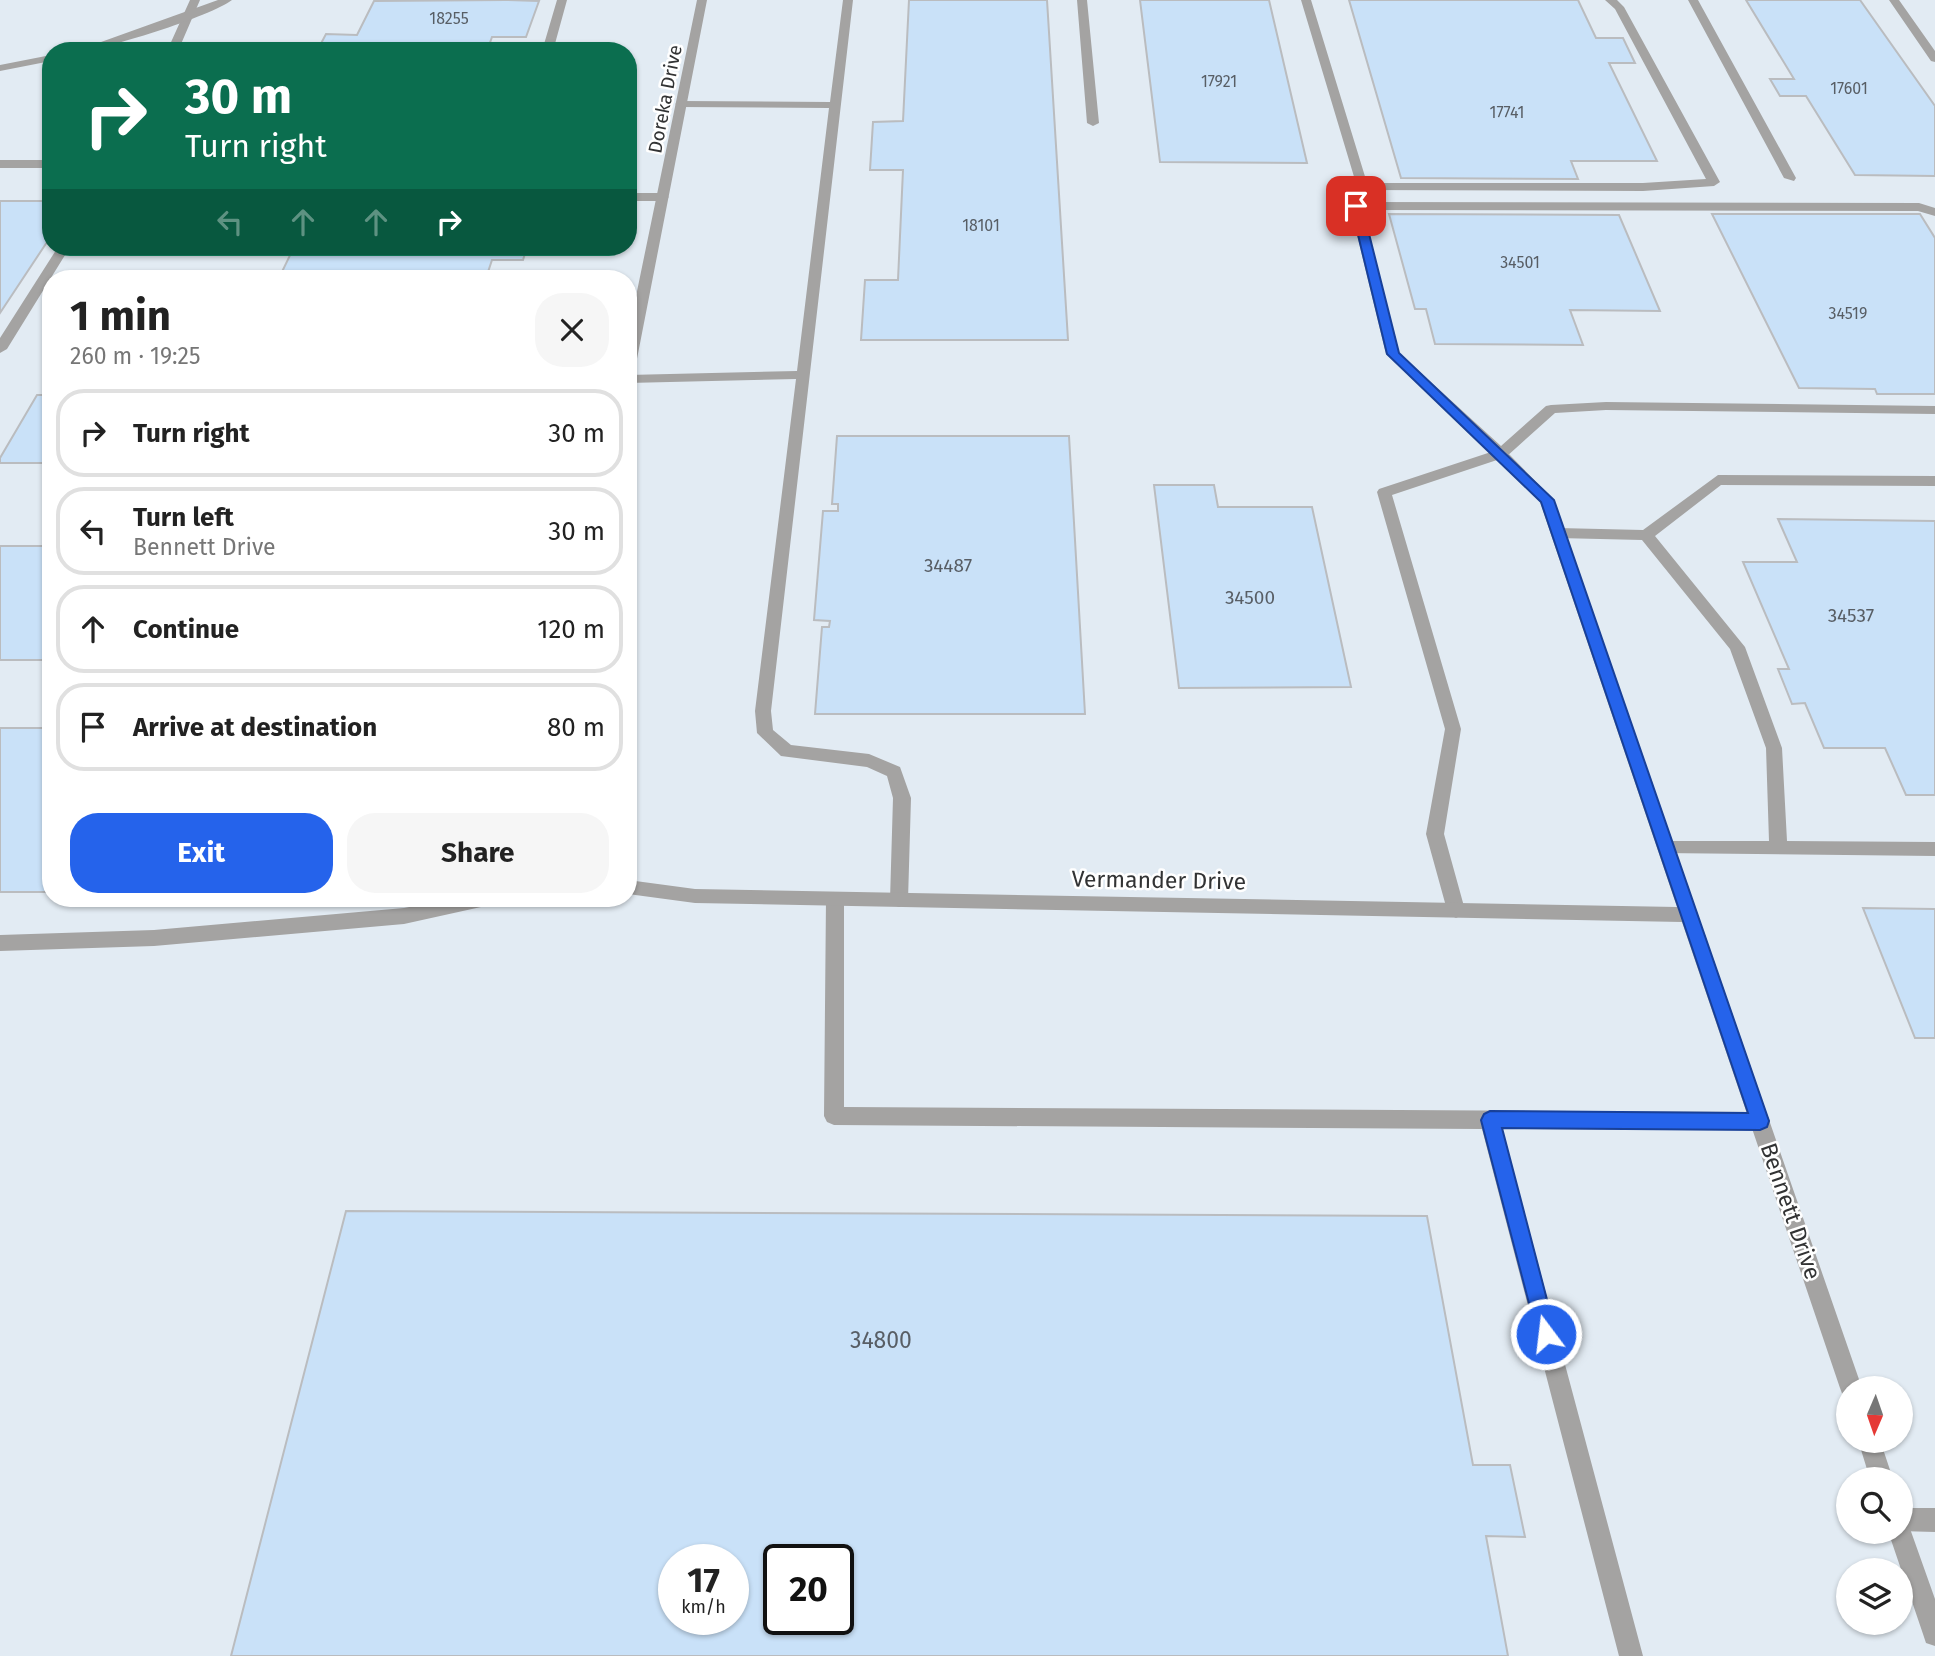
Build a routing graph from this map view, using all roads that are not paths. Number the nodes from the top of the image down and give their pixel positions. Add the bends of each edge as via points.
1 (195, 0) edge
2 (227, 0) edge
3 (562, 0) edge
4 (702, 0) edge
5 (848, 0) edge
6 (1082, 0) edge
7 (1306, 0) edge
8 (1610, 0) edge
9 (1693, 0) edge
10 (1894, 0) edge
11 (187, 15) junction
12 (108, 42) edge
13 (176, 42) edge
14 (550, 42) edge
15 (1935, 59) edge
16 (42, 60) edge
17 (0, 68) edge
18 (681, 104) junction
19 (836, 105) junction
20 (1093, 123) dead end
21 (0, 164) edge
22 (42, 164) edge
23 (1790, 178) dead end
24 (637, 197) edge
25 (663, 197) junction
26 (1935, 212) edge
27 (42, 282) edge
28 (637, 325) edge
29 (0, 349) edge
30 (803, 375) junction
31 (637, 379) edge
32 (1935, 410) edge
33 (1501, 454) junction
34 (1935, 481) edge
35 (1558, 533) junction
36 (1646, 534) junction
37 (1667, 848) junction
38 (1778, 848) junction
39 (1935, 849) edge
40 (637, 888) edge
41 (835, 899) junction
42 (899, 900) junction
43 (447, 907) edge
44 (1456, 910) junction
45 (1690, 915) junction
46 (0, 943) edge
47 (1490, 1120) junction
48 (1760, 1121) junction
49 (1847, 1376) edge
50 (1913, 1520) edge
51 (1935, 1520) edge
52 (1904, 1544) edge
53 (1935, 1634) edge
54 (1630, 1656) edge

1 - 11 street
2 - 11 street
3 - 14 street
4 - 18 street, Doreka Drive
5 - 19 street
6 - 20 street
7 - 8 street via 1362,187 1643,187 1714,182 1619,7
9 - 23 street
10 - 15 street
11 - 12 street
11 - 13 street
16 - 17 street
18 - 19 street
18 - 25 street, Doreka Drive
19 - 30 street
21 - 22 street
24 - 25 street
25 - 28 street, Doreka Drive
26 - 33 street, Bennett Drive via 1919,207 1356,206 1393,354
27 - 29 street
30 - 31 street
30 - 42 street via 763,711 765,733 788,751 869,761 894,772 901,798
32 - 33 street via 1551,409
33 - 35 street, Bennett Drive via 1547,500
33 - 44 street via 1384,492 1453,729 1435,834
34 - 36 street via 1718,480
35 - 36 street
35 - 37 street, Bennett Drive
36 - 38 street via 1737,647 1774,748
37 - 38 street
37 - 45 street, Bennett Drive
38 - 39 street
40 - 41 street, Vermander Drive via 695,896
41 - 42 street, Vermander Drive
41 - 47 street via 834,1116
42 - 44 street, Vermander Drive
43 - 46 street via 404,916 154,938
44 - 45 street, Vermander Drive
45 - 48 street, Bennett Drive
47 - 48 street
47 - 54 street
48 - 49 street, Bennett Drive
50 - 51 street
52 - 53 street

